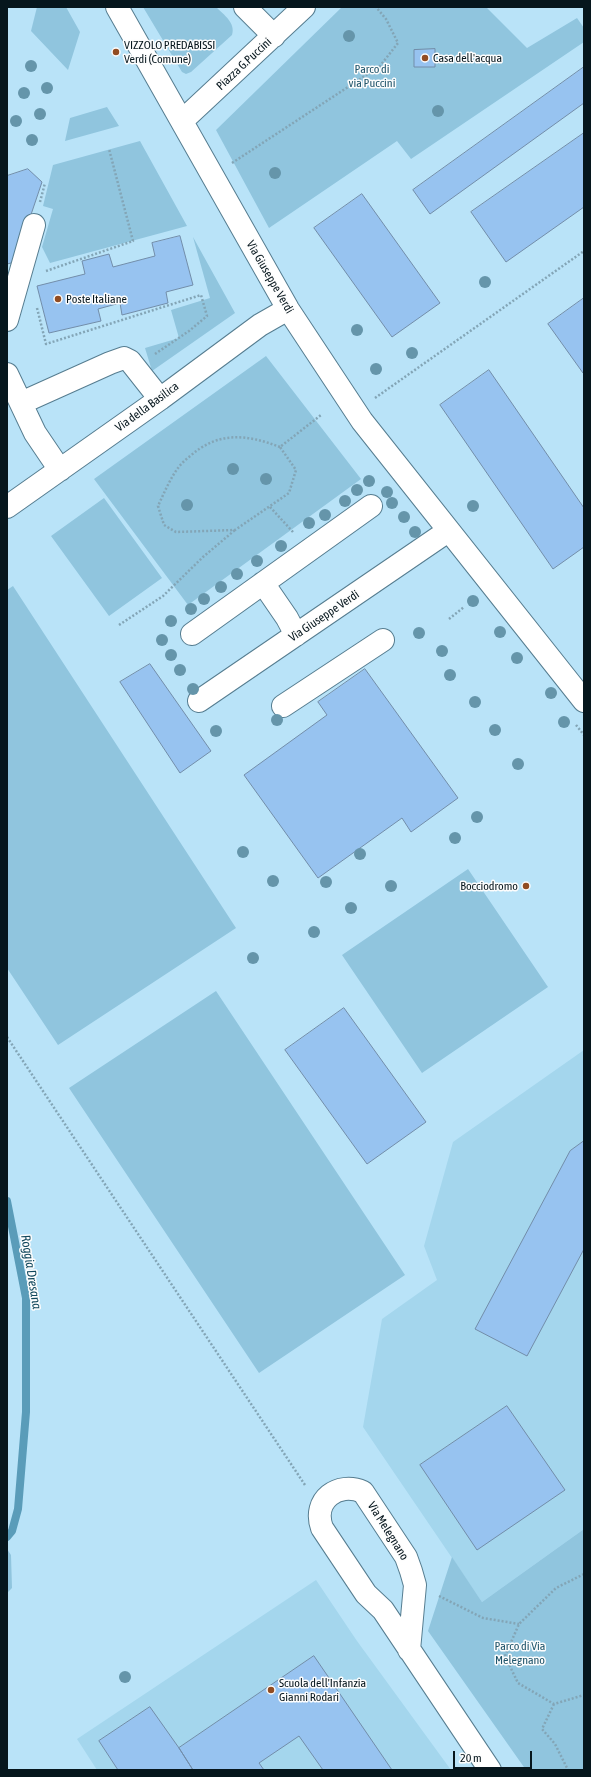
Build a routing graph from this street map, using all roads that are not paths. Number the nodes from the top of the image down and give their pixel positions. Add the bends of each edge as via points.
1 (117, 7) edge
2 (245, 7) edge
3 (304, 7) edge
4 (274, 36) junction
5 (182, 121) junction
6 (34, 225) dead end
7 (288, 309) junction
8 (7, 320) edge
9 (7, 374) edge
10 (160, 399) junction
11 (21, 403) junction
12 (60, 470) junction
13 (371, 506) dead end
14 (7, 507) edge
15 (448, 531) junction
16 (263, 583) junction
17 (192, 634) dead end
18 (296, 635) junction
19 (383, 640) dead end
20 (199, 701) dead end
21 (584, 701) edge
22 (283, 706) dead end
23 (409, 1650) junction
24 (490, 1770) edge

1 - 5 street, Via Giuseppe Verdi
2 - 4 street
3 - 4 street, Piazza G.Puccini
4 - 5 street, Piazza G.Puccini
5 - 7 street, Via Giuseppe Verdi
6 - 8 street
7 - 10 street, Via della Basilica via 260,325
7 - 15 street, Via Giuseppe Verdi via 356,412
9 - 11 street
10 - 11 street via 130,361 124,358
10 - 12 street, Via della Basilica
11 - 12 street via 35,433
12 - 14 street, Via della Basilica
13 - 16 street
15 - 18 street, Via Giuseppe Verdi
15 - 21 street, Via Giuseppe Verdi
16 - 17 street
16 - 18 street
18 - 20 street, Via Giuseppe Verdi
19 - 22 street
23 - 23 street, Via Melegnano via 415,1585 406,1557 363,1492 355,1488 340,1489 325,1499 320,1507 319,1520 322,1528 366,1594 383,1610
23 - 24 street

